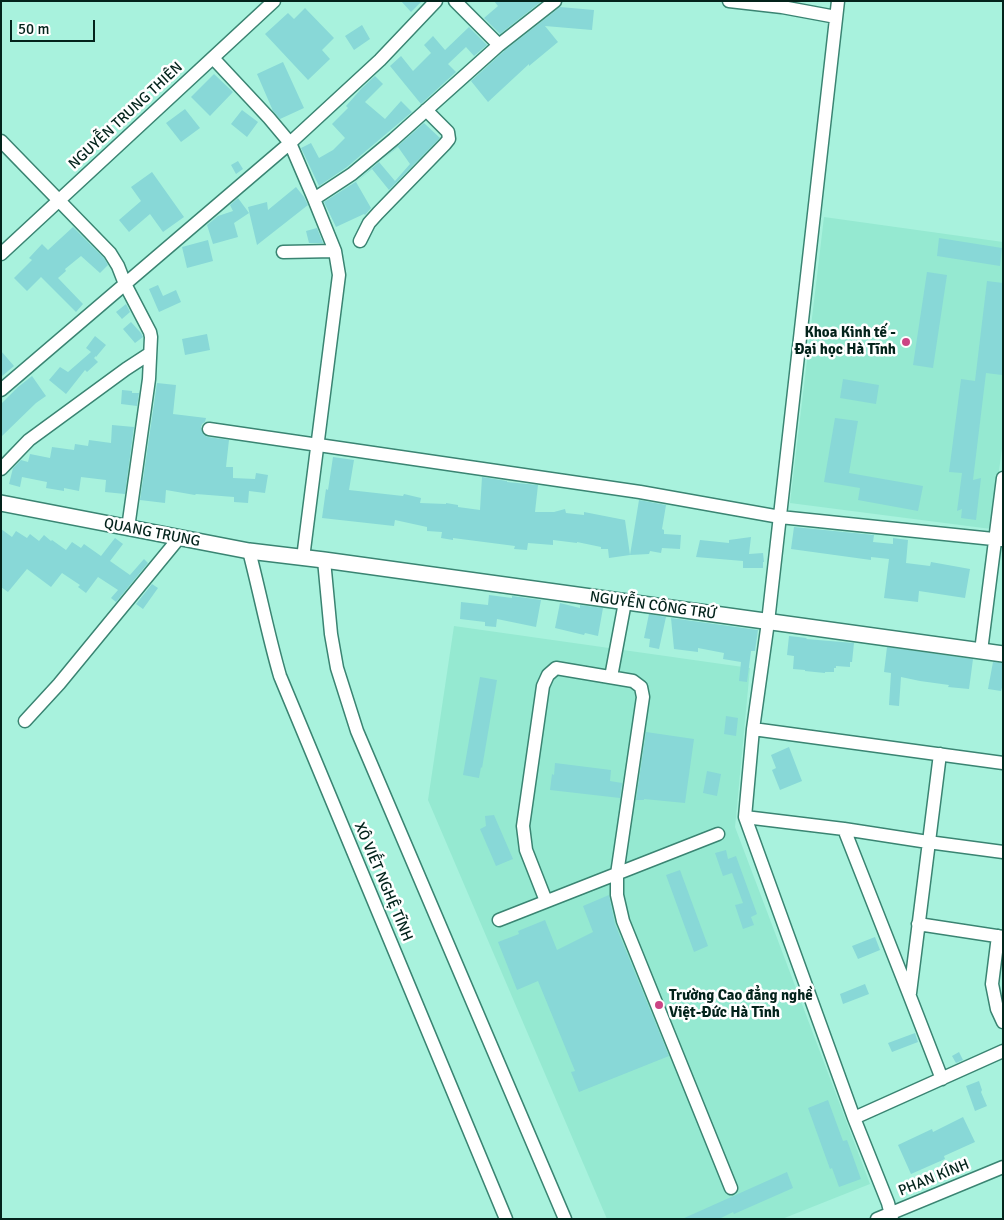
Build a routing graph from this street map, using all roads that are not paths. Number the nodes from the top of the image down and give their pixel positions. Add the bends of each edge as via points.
1 (274, 1) edge
2 (436, 1) edge
3 (455, 1) edge
4 (555, 1) edge
5 (729, 1) edge
6 (838, 1) edge
7 (836, 17) junction
8 (499, 45) junction
9 (213, 58) junction
10 (426, 110) junction
11 (1, 141) edge
12 (290, 143) junction
13 (314, 199) junction
14 (59, 201) junction
15 (360, 241) dead end
16 (335, 251) junction
17 (283, 252) dead end
18 (1, 254) edge
19 (125, 284) junction
20 (149, 354) junction
21 (1, 390) edge
22 (210, 429) dead end
23 (318, 444) junction
24 (1, 469) edge
25 (1003, 478) edge
26 (1, 503) edge
27 (780, 517) junction
28 (128, 528) junction
29 (179, 538) junction
30 (999, 539) edge
31 (249, 551) junction
32 (303, 558) junction
33 (324, 560) junction
34 (625, 602) junction
35 (768, 622) junction
36 (981, 651) junction
37 (1003, 654) edge
38 (611, 677) junction
39 (25, 721) dead end
40 (753, 729) junction
41 (940, 754) junction
42 (1003, 763) edge
43 (745, 817) junction
44 (844, 829) junction
45 (718, 834) dead end
46 (928, 842) junction
47 (1003, 852) edge
48 (617, 874) junction
49 (546, 901) junction
50 (499, 920) dead end
51 (918, 924) junction
52 (1001, 936) edge
53 (910, 994) junction
54 (1003, 1022) edge
55 (1003, 1051) edge
56 (942, 1079) junction
57 (854, 1118) junction
58 (1003, 1167) edge
59 (731, 1188) dead end
60 (892, 1216) edge
61 (506, 1219) edge
62 (565, 1219) edge
63 (877, 1219) edge

1 - 9 street, NGUYỄN TRUNG THIÊN
2 - 12 street via 380,60
3 - 8 street
4 - 8 street
5 - 7 street
6 - 7 street
7 - 27 street
8 - 10 street
9 - 12 street
9 - 14 street, NGUYỄN TRUNG THIÊN
10 - 13 street via 352,174
10 - 15 street via 448,132 449,139 378,213
11 - 14 street
12 - 13 street
12 - 19 street
13 - 16 street
14 - 18 street, NGUYỄN TRUNG THIÊN
14 - 19 street via 110,253
16 - 17 street
16 - 23 street via 339,275
19 - 20 street via 150,332
19 - 21 street
20 - 24 street via 29,440
20 - 28 street via 149,379
22 - 23 street
23 - 27 street via 657,495
23 - 32 street
25 - 30 street
26 - 28 main road, QUANG TRUNG
27 - 30 street
27 - 35 street
28 - 29 main road, QUANG TRUNG
29 - 31 main road, QUANG TRUNG
29 - 39 street
30 - 36 street
31 - 32 main road, QUANG TRUNG
31 - 61 street, XÔ VIẾT NGHỆ TĨNH via 280,676
32 - 33 main road, NGUYỄN CÔNG TRỨ
33 - 34 main road, NGUYỄN CÔNG TRỨ
33 - 62 street via 337,668 357,731
34 - 35 main road, NGUYỄN CÔNG TRỨ
34 - 38 street
35 - 36 main road, NGUYỄN CÔNG TRỨ
35 - 40 street
36 - 37 main road, NGUYỄN CÔNG TRỨ
38 - 48 street via 633,681 641,687 643,697
38 - 49 street via 556,668 543,686 523,826 526,850
40 - 41 street
40 - 43 street
41 - 42 street
41 - 46 street
43 - 44 street
43 - 57 street
44 - 46 street
44 - 53 street
45 - 48 street
46 - 47 street
46 - 51 street
48 - 49 street
48 - 59 street via 616,894 623,921
49 - 50 street
51 - 52 street
51 - 53 street
52 - 54 street via 992,984
53 - 56 street
55 - 56 street
56 - 57 street
57 - 60 street
58 - 60 street, PHAN KÍNH
60 - 63 street, PHAN KÍNH

